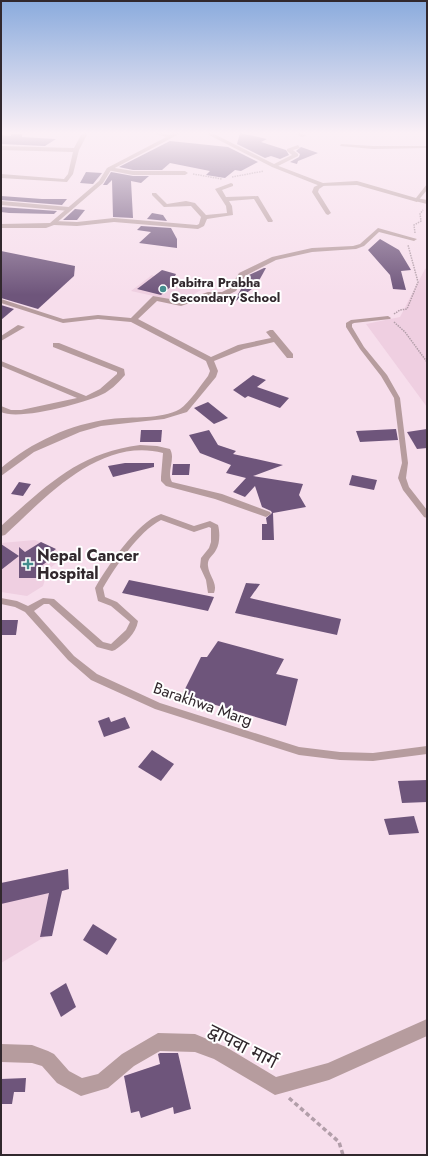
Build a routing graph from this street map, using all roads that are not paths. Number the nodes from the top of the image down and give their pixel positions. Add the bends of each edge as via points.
1 (95, 187) edge
2 (221, 187) edge
3 (318, 187) edge
4 (371, 187) edge
5 (426, 187) edge
6 (154, 194) dead end
7 (224, 199) junction
8 (417, 200) junction
9 (426, 202) edge
10 (1, 203) edge
11 (69, 209) junction
12 (328, 213) dead end
13 (204, 217) junction
14 (270, 221) dead end
15 (54, 223) junction
16 (1, 226) edge
17 (414, 240) road end
18 (1, 301) edge
19 (388, 318) road end
20 (133, 320) junction
21 (21, 327) dead end
22 (270, 332) dead end
23 (1, 339) edge
24 (276, 339) junction
25 (56, 345) dead end
26 (290, 356) dead end
27 (210, 360) junction
28 (1, 363) edge
29 (86, 399) junction
30 (1, 408) edge
31 (1, 473) edge
32 (266, 514) dead end
33 (427, 515) edge
34 (1, 532) edge
35 (211, 591) dead end
36 (1, 601) edge
37 (28, 610) junction
38 (427, 750) edge
39 (427, 1027) edge
40 (1, 1053) edge

1 - 11 street
2 - 7 street via 218,189
3 - 12 street via 315,192
4 - 8 street
5 - 8 street
6 - 13 street via 166,206 193,204
7 - 13 street via 231,214
7 - 14 street via 256,197
8 - 9 street
10 - 11 street
11 - 15 street
13 - 15 street via 202,225 198,227 114,220 77,224
15 - 16 street via 46,226
17 - 20 street via 378,230 362,245 354,248 312,250 274,258 242,275 233,288 224,294 215,292 184,304 174,304 156,298
18 - 20 street via 63,321 98,317
19 - 33 lane via 353,321 349,323 349,327 384,375 397,398 405,463 402,478 406,488
20 - 27 street
21 - 23 street
22 - 24 street
24 - 26 street
24 - 27 street via 241,347
25 - 29 street via 121,371 122,376 103,391
27 - 31 street via 214,371 212,377 184,410 160,418 99,423 35,447
28 - 29 street
29 - 30 street via 21,413 9,413
32 - 34 street via 218,496 170,484 164,475 167,451 133,448 106,454 80,467 52,487
35 - 37 lane via 210,580 204,567 205,558 216,542 215,527 210,524 194,529 160,517 140,532 99,588 101,599 114,604 134,621 134,625 123,639 112,648 100,645 51,601
36 - 37 lane, Barakhwa Marg via 17,604
37 - 38 lane, Barakhwa Marg via 71,658 94,677 158,706 299,751 373,757
39 - 40 street, द्वापवा मार्ग via 329,1071 275,1086 220,1053 195,1044 158,1042 128,1060 102,1082 81,1087 63,1077 48,1060 32,1054

